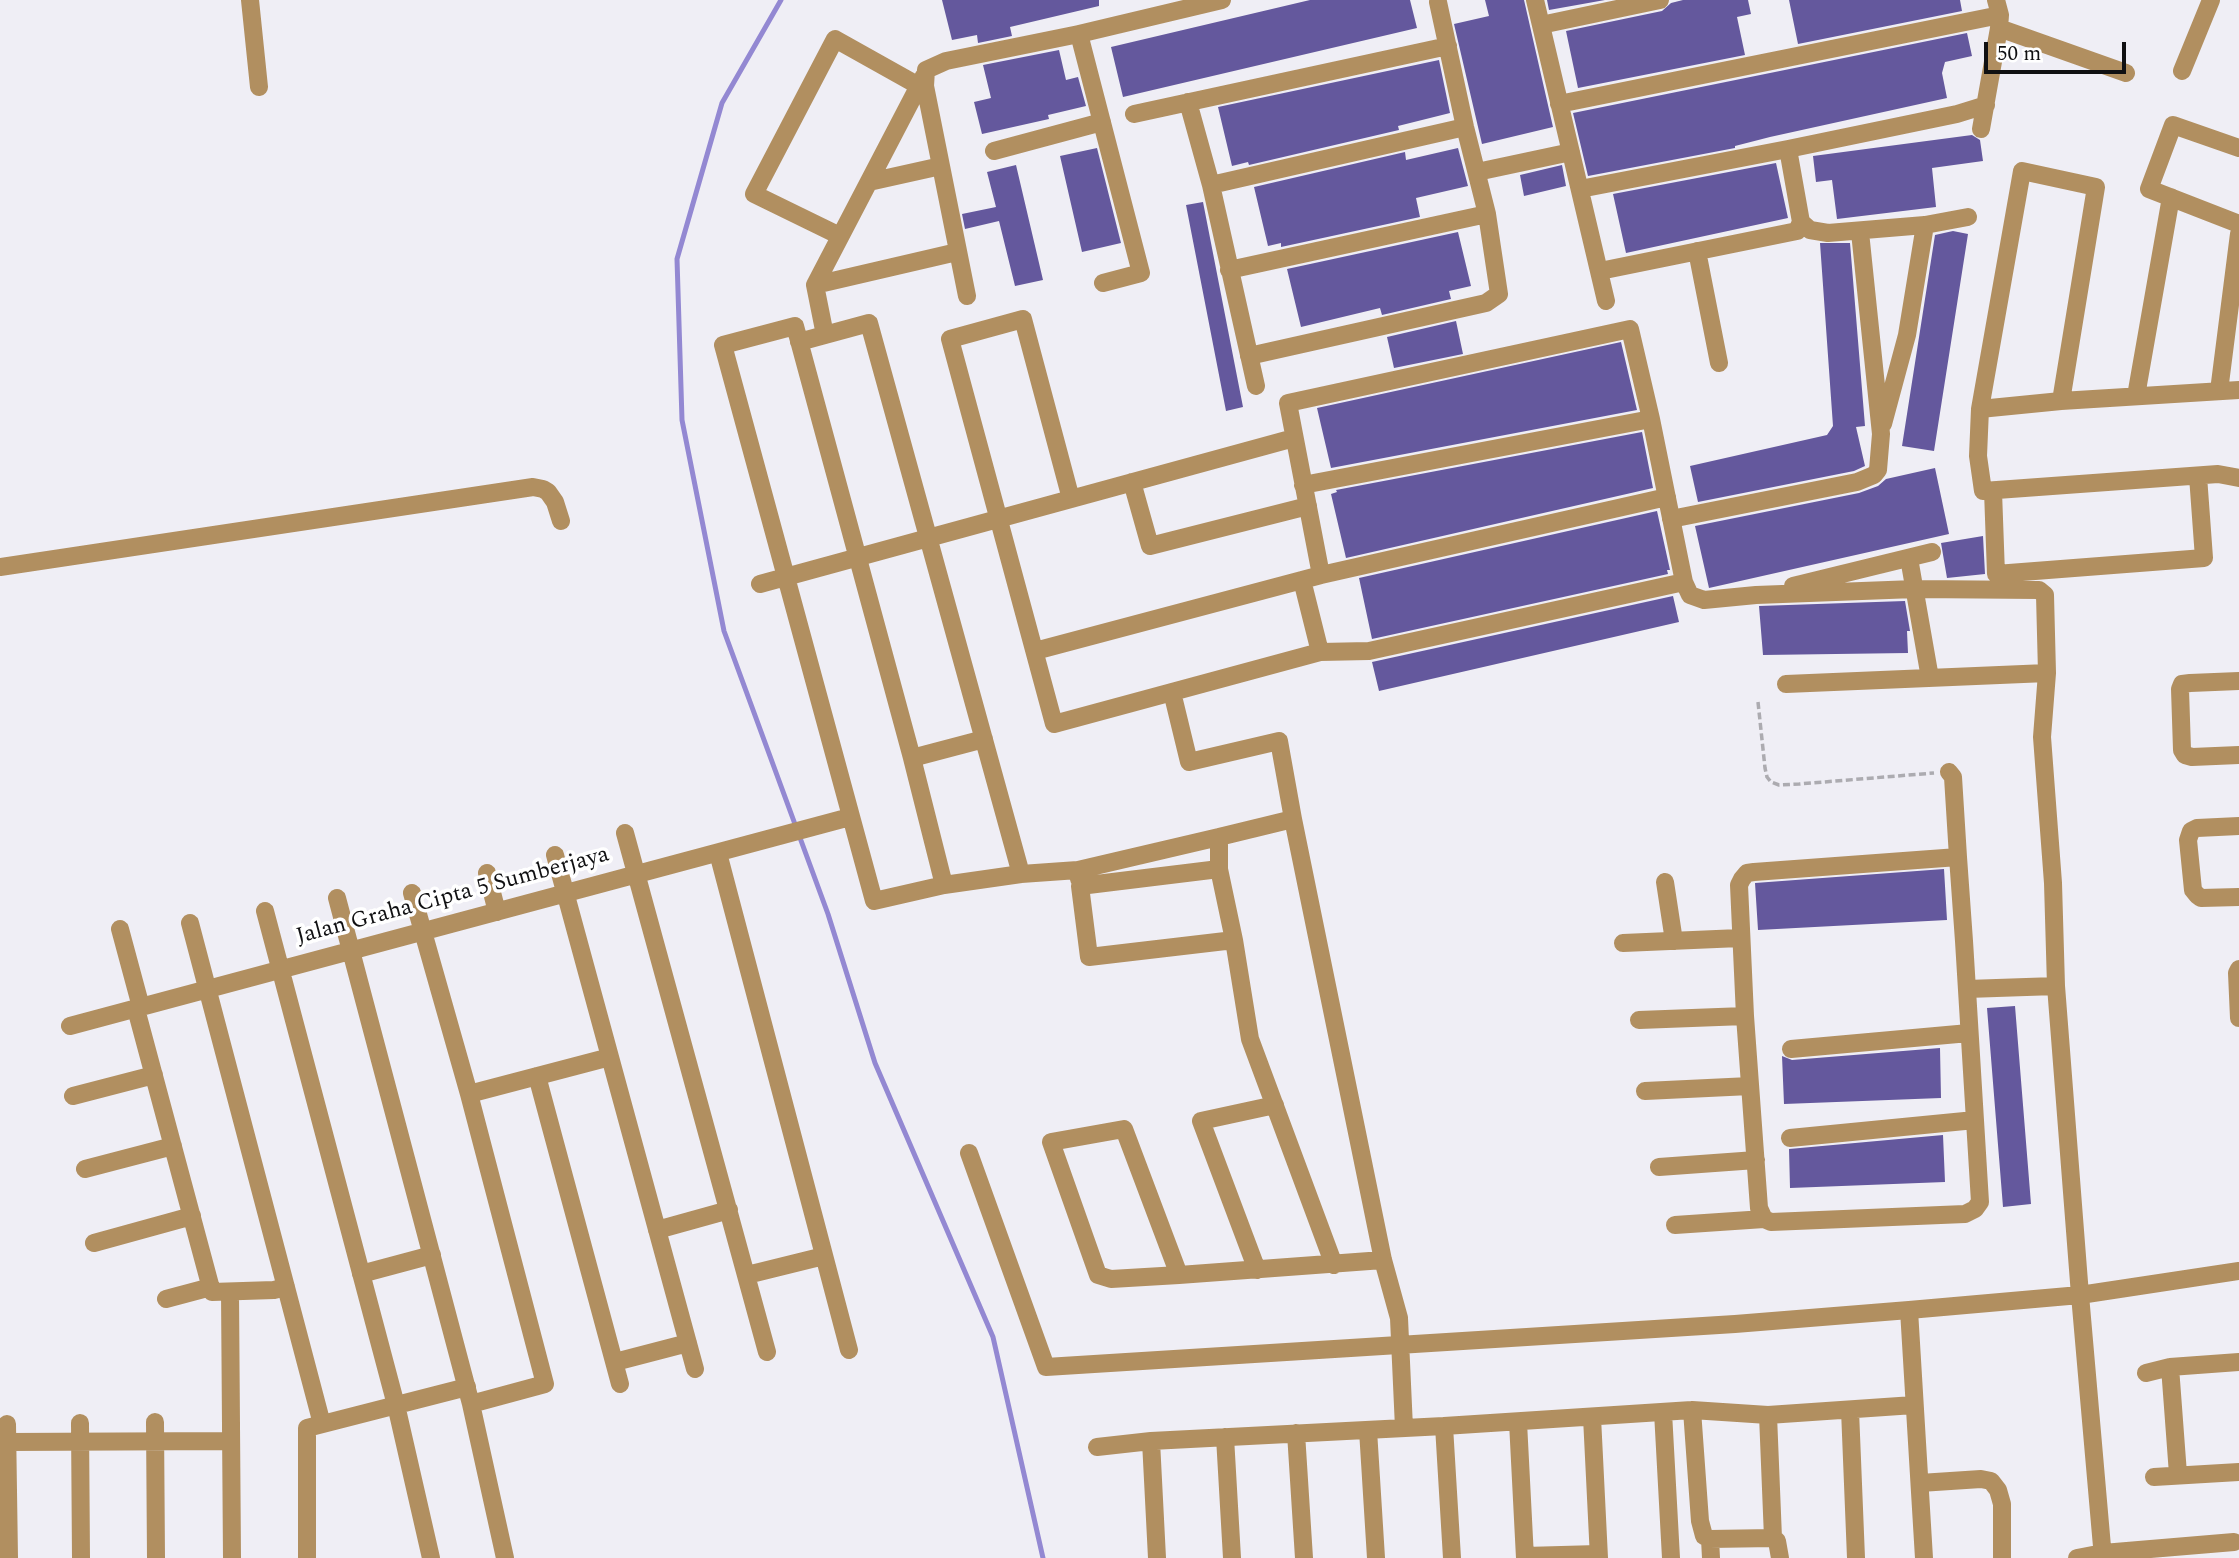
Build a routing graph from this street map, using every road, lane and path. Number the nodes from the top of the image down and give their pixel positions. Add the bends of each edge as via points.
1 (250, 0) edge
2 (1222, 0) edge
3 (1535, 0) edge
4 (1660, 0) edge
5 (2211, 0) edge
6 (1438, 2) edge
7 (1998, 14) edge
8 (1541, 25) junction
9 (1079, 34) junction
10 (1448, 46) junction
11 (2182, 71) dead end
12 (2126, 74) dead end
13 (922, 81) junction
14 (259, 87) dead end
15 (1188, 102) junction
16 (1559, 104) junction
17 (1986, 105) junction
18 (1134, 114) dead end
19 (1102, 122) junction
20 (1465, 127) junction
21 (1981, 129) dead end
22 (2239, 148) edge
23 (1788, 149) junction
24 (994, 150) dead end
25 (1571, 152) junction
26 (941, 166) junction
27 (1477, 172) junction
28 (869, 182) junction
29 (1211, 186) junction
30 (1580, 189) junction
31 (2171, 197) junction
32 (1487, 215) junction
33 (1968, 218) dead end
34 (1801, 222) junction
35 (2239, 224) edge
36 (1925, 225) junction
37 (1860, 232) junction
38 (2239, 234) edge
39 (841, 236) junction
40 (957, 251) junction
41 (1697, 251) junction
42 (1229, 270) junction
43 (1600, 271) junction
44 (1103, 283) dead end
45 (815, 285) junction
46 (967, 296) dead end
47 (1606, 301) dead end
48 (825, 335) junction
49 (799, 342) junction
50 (1249, 356) junction
51 (1719, 363) dead end
52 (1256, 386) dead end
53 (2239, 390) edge
54 (2219, 391) junction
55 (2136, 396) junction
56 (2061, 401) junction
57 (1980, 409) junction
58 (1651, 419) junction
59 (1881, 434) junction
60 (1294, 438) junction
61 (2198, 476) junction
62 (2239, 478) edge
63 (1132, 482) junction
64 (1303, 485) junction
65 (1993, 491) junction
66 (1667, 497) junction
67 (1071, 499) junction
68 (1308, 506) junction
69 (999, 519) junction
70 (1671, 519) junction
71 (561, 521) dead end
72 (929, 538) junction
73 (1932, 552) dead end
74 (858, 558) junction
75 (1909, 558) junction
76 (0, 567) edge
77 (1321, 575) junction
78 (786, 577) junction
79 (1302, 580) junction
80 (1684, 582) junction
81 (760, 584) dead end
82 (1915, 589) junction
83 (1756, 595) junction
84 (1035, 651) junction
85 (1320, 652) junction
86 (2047, 673) junction
87 (1930, 678) junction
88 (2239, 681) edge
89 (1786, 684) dead end
90 (1172, 692) junction
91 (1758, 702) dead end
92 (984, 738) junction
93 (2239, 755) edge
94 (912, 758) junction
95 (1949, 772) joint
96 (850, 817) junction
97 (1293, 819) junction
98 (2239, 825) edge
99 (625, 832) dead end
100 (1219, 837) junction
101 (718, 853) junction
102 (555, 855) dead end
103 (1958, 857) junction
104 (1219, 869) junction
105 (486, 873) dead end
106 (636, 873) junction
107 (1021, 874) junction
108 (1079, 878) junction
109 (1665, 882) dead end
110 (944, 885) junction
111 (412, 893) dead end
112 (566, 894) junction
113 (2239, 897) edge
114 (337, 898) dead end
115 (265, 911) dead end
116 (497, 912) junction
117 (190, 923) dead end
118 (120, 929) dead end
119 (422, 932) junction
120 (1740, 938) junction
121 (1234, 940) junction
122 (1674, 941) junction
123 (1623, 943) dead end
124 (352, 951) junction
125 (280, 970) junction
126 (2239, 970) edge
127 (2056, 986) junction
128 (1966, 989) junction
129 (207, 990) junction
130 (138, 1008) junction
131 (1745, 1016) junction
132 (2239, 1018) edge
133 (1639, 1020) dead end
134 (70, 1026) dead end
135 (1969, 1033) junction
136 (1791, 1049) dead end
137 (610, 1057) junction
138 (154, 1075) junction
139 (537, 1076) junction
140 (1750, 1086) junction
141 (1645, 1091) dead end
142 (469, 1094) junction
143 (73, 1096) dead end
144 (1275, 1105) junction
145 (1975, 1120) junction
146 (1790, 1138) dead end
147 (173, 1146) junction
148 (969, 1153) dead end
149 (1756, 1160) junction
150 (1659, 1167) dead end
151 (85, 1169) dead end
152 (729, 1210) junction
153 (192, 1216) junction
154 (1764, 1219) junction
155 (1675, 1224) dead end
156 (657, 1230) junction
157 (94, 1242) dead end
158 (432, 1255) junction
159 (824, 1256) junction
160 (1384, 1260) junction
161 (1334, 1265) junction
162 (1257, 1270) junction
163 (2239, 1271) edge
164 (361, 1274) junction
165 (747, 1275) junction
166 (1179, 1275) junction
167 (211, 1287) junction
168 (286, 1287) junction
169 (230, 1292) junction
170 (2080, 1295) junction
171 (166, 1299) dead end
172 (1909, 1310) junction
173 (688, 1343) junction
174 (1399, 1345) junction
175 (849, 1350) dead end
176 (767, 1352) dead end
177 (615, 1362) junction
178 (2239, 1362) edge
179 (2170, 1367) junction
180 (695, 1369) dead end
181 (2146, 1373) dead end
182 (621, 1384) dead end
183 (469, 1395) junction
184 (396, 1405) junction
185 (1914, 1405) junction
186 (1692, 1410) junction
187 (1850, 1410) junction
188 (1663, 1412) junction
189 (1768, 1415) junction
190 (1592, 1416) junction
191 (155, 1422) dead end
192 (1518, 1422) junction
193 (79, 1423) dead end
194 (322, 1424) junction
195 (1444, 1426) junction
196 (1404, 1428) junction
197 (1368, 1430) junction
198 (1296, 1433) junction
199 (1225, 1437) junction
200 (155, 1441) junction
201 (231, 1441) junction
202 (1151, 1441) junction
203 (80, 1442) junction
204 (1097, 1447) dead end
205 (2239, 1472) edge
206 (2178, 1474) junction
207 (2154, 1477) dead end
208 (1920, 1483) junction
209 (1773, 1538) junction
210 (1710, 1539) junction
211 (2234, 1542) dead end
212 (2103, 1555) edge
213 (1598, 1556) edge
214 (1525, 1557) edge
215 (9, 1558) edge
216 (81, 1558) edge
217 (156, 1558) edge
218 (232, 1558) edge
219 (307, 1558) edge
220 (431, 1558) edge
221 (505, 1558) edge
222 (1157, 1558) edge
223 (1232, 1558) edge
224 (1304, 1558) edge
225 (1376, 1558) edge
226 (1452, 1558) edge
227 (1671, 1558) edge
228 (1711, 1558) edge
229 (1780, 1558) edge
230 (1856, 1558) edge
231 (1924, 1558) edge
232 (2002, 1558) edge
233 (2077, 1558) edge

1 - 14 street
2 - 9 street
3 - 8 street
4 - 8 street
5 - 11 street
6 - 10 street
7 - 12 street
7 - 16 street
7 - 17 street
8 - 16 street
9 - 13 street via 946,61 926,70
9 - 19 street
10 - 15 street
10 - 20 street
13 - 26 street
13 - 28 street
13 - 39 street via 835,39 754,194
15 - 18 street
15 - 29 street
16 - 25 street
17 - 21 street
17 - 23 street
19 - 24 street
19 - 44 street via 1142,273
20 - 27 street
20 - 29 street
22 - 31 street via 2173,125 2149,189
23 - 30 street
23 - 34 street
25 - 27 street
25 - 30 street
26 - 28 street
26 - 40 street
27 - 32 street
28 - 39 street
29 - 42 street
30 - 43 street
31 - 35 street
31 - 55 street
32 - 42 street
32 - 50 street via 1499,290 1491,301
33 - 36 street
34 - 37 street via 1810,230
34 - 41 street via 1792,233
36 - 37 street
36 - 59 street via 1908,335
37 - 59 street
38 - 54 street
39 - 45 street
40 - 45 street
40 - 46 street
41 - 43 street
41 - 51 street
42 - 50 street
43 - 47 street
45 - 48 street
48 - 49 street
48 - 72 street via 869,323
49 - 74 street
49 - 78 street via 795,326 723,345
50 - 52 street
53 - 54 street
54 - 55 street
55 - 56 street
56 - 57 street
56 - 57 street via 2096,187 2022,171
57 - 65 street via 1978,456 1983,491
58 - 60 street via 1630,329 1288,403
58 - 64 street
58 - 66 street
59 - 70 street via 1878,470 1868,478
60 - 63 street
60 - 64 street
61 - 62 street
61 - 65 street
61 - 65 street via 2204,558 1996,574
63 - 67 street
63 - 68 street via 1150,546
64 - 68 street
66 - 70 street
66 - 77 street
67 - 69 street
67 - 69 street via 1023,319 950,339
68 - 77 street
69 - 72 street
69 - 84 street
70 - 80 street
71 - 76 street via 548,492 533,487
72 - 74 street
72 - 92 street
73 - 75 street
74 - 78 street
74 - 94 street
75 - 82 street
75 - 83 street
77 - 79 street
78 - 81 street
78 - 96 street
79 - 84 street
79 - 85 street
80 - 83 street via 1690,595 1699,599
80 - 85 street via 1369,652
82 - 83 street
82 - 86 street via 2039,590 2045,595
82 - 87 street
84 - 90 street via 1055,724
85 - 90 street
86 - 87 street
86 - 127 street via 2042,737
87 - 89 street
88 - 93 street via 2182,684 2180,690 2185,755
90 - 97 street via 1189,762 1279,741
91 - 95 path via 1767,777 1779,785
92 - 94 street
92 - 107 street
94 - 110 street
95 - 103 street
96 - 101 street, Jalan Graha Cipta 5 Sumberjaya
96 - 110 street via 874,901
97 - 100 street
97 - 160 street
98 - 113 street via 2197,828 2188,840 2197,895
99 - 106 street
100 - 104 street
100 - 108 street
101 - 106 street, Jalan Graha Cipta 5 Sumberjaya
101 - 159 street
102 - 112 street
103 - 120 street via 1747,873 1739,885
103 - 128 street
104 - 108 street
104 - 121 street
105 - 116 street
106 - 112 street, Jalan Graha Cipta 5 Sumberjaya
106 - 152 street
107 - 108 street
107 - 110 street
108 - 121 street via 1089,957
109 - 122 street
111 - 119 street
112 - 116 street, Jalan Graha Cipta 5 Sumberjaya
112 - 137 street
114 - 124 street
115 - 125 street
116 - 119 street, Jalan Graha Cipta 5 Sumberjaya
117 - 129 street
118 - 130 street
119 - 124 street, Jalan Graha Cipta 5 Sumberjaya
119 - 142 street
120 - 122 street
120 - 131 street
121 - 144 street via 1250,1039
122 - 123 street
124 - 125 street, Jalan Graha Cipta 5 Sumberjaya
124 - 158 street
125 - 129 street, Jalan Graha Cipta 5 Sumberjaya
125 - 164 street
126 - 132 street
127 - 128 street
127 - 170 street
128 - 135 street
129 - 130 street, Jalan Graha Cipta 5 Sumberjaya
129 - 168 street
130 - 134 street, Jalan Graha Cipta 5 Sumberjaya
130 - 138 street
131 - 133 street
131 - 140 street
135 - 136 street
135 - 145 street
137 - 139 street
137 - 156 street
138 - 143 street
138 - 147 street
139 - 142 street
139 - 177 street
140 - 141 street
140 - 149 street
142 - 183 street via 545,1384
144 - 161 street
144 - 162 street via 1201,1121
145 - 146 street
145 - 154 street via 1980,1202 1975,1209 1951,1214
147 - 151 street
147 - 153 street
148 - 174 street via 1045,1367
149 - 150 street
149 - 154 street
152 - 156 street
152 - 165 street
153 - 157 street
153 - 167 street
154 - 155 street
156 - 173 street
158 - 164 street
158 - 183 street
159 - 165 street
159 - 175 street
160 - 161 street
160 - 174 street via 1399,1318
161 - 162 street
162 - 166 street
163 - 170 street
164 - 184 street
165 - 176 street
166 - 166 street via 1124,1129 1051,1142 1098,1275 1111,1279
167 - 169 street via 212,1292
167 - 171 street
168 - 169 street
168 - 194 street
169 - 201 street
170 - 172 street
170 - 212 street
172 - 174 street
172 - 185 street
173 - 177 street
173 - 180 street
174 - 196 street
177 - 182 street
178 - 179 street
179 - 181 street
179 - 206 street
183 - 184 street
183 - 221 street
184 - 194 street
184 - 220 street
185 - 187 street
185 - 208 street
186 - 188 street
186 - 189 street
186 - 210 street via 1701,1530
187 - 189 street
187 - 230 street
188 - 190 street
188 - 227 street
189 - 209 street
190 - 192 street
190 - 213 street
191 - 200 street
192 - 195 street
192 - 214 street
193 - 203 street
194 - 219 street via 307,1428
195 - 196 street
195 - 226 street
196 - 197 street
197 - 198 street
197 - 225 street
198 - 199 street
198 - 224 street
199 - 202 street
199 - 223 street
200 - 201 street
200 - 203 street
200 - 217 street
201 - 218 street
202 - 204 street
202 - 222 street
203 - 215 street via 7,1433
203 - 216 street
205 - 206 street
206 - 207 street
208 - 231 street
208 - 232 street via 1991,1481 2002,1504
209 - 210 street
209 - 229 street
210 - 228 street
211 - 212 street
212 - 233 street
213 - 214 street

